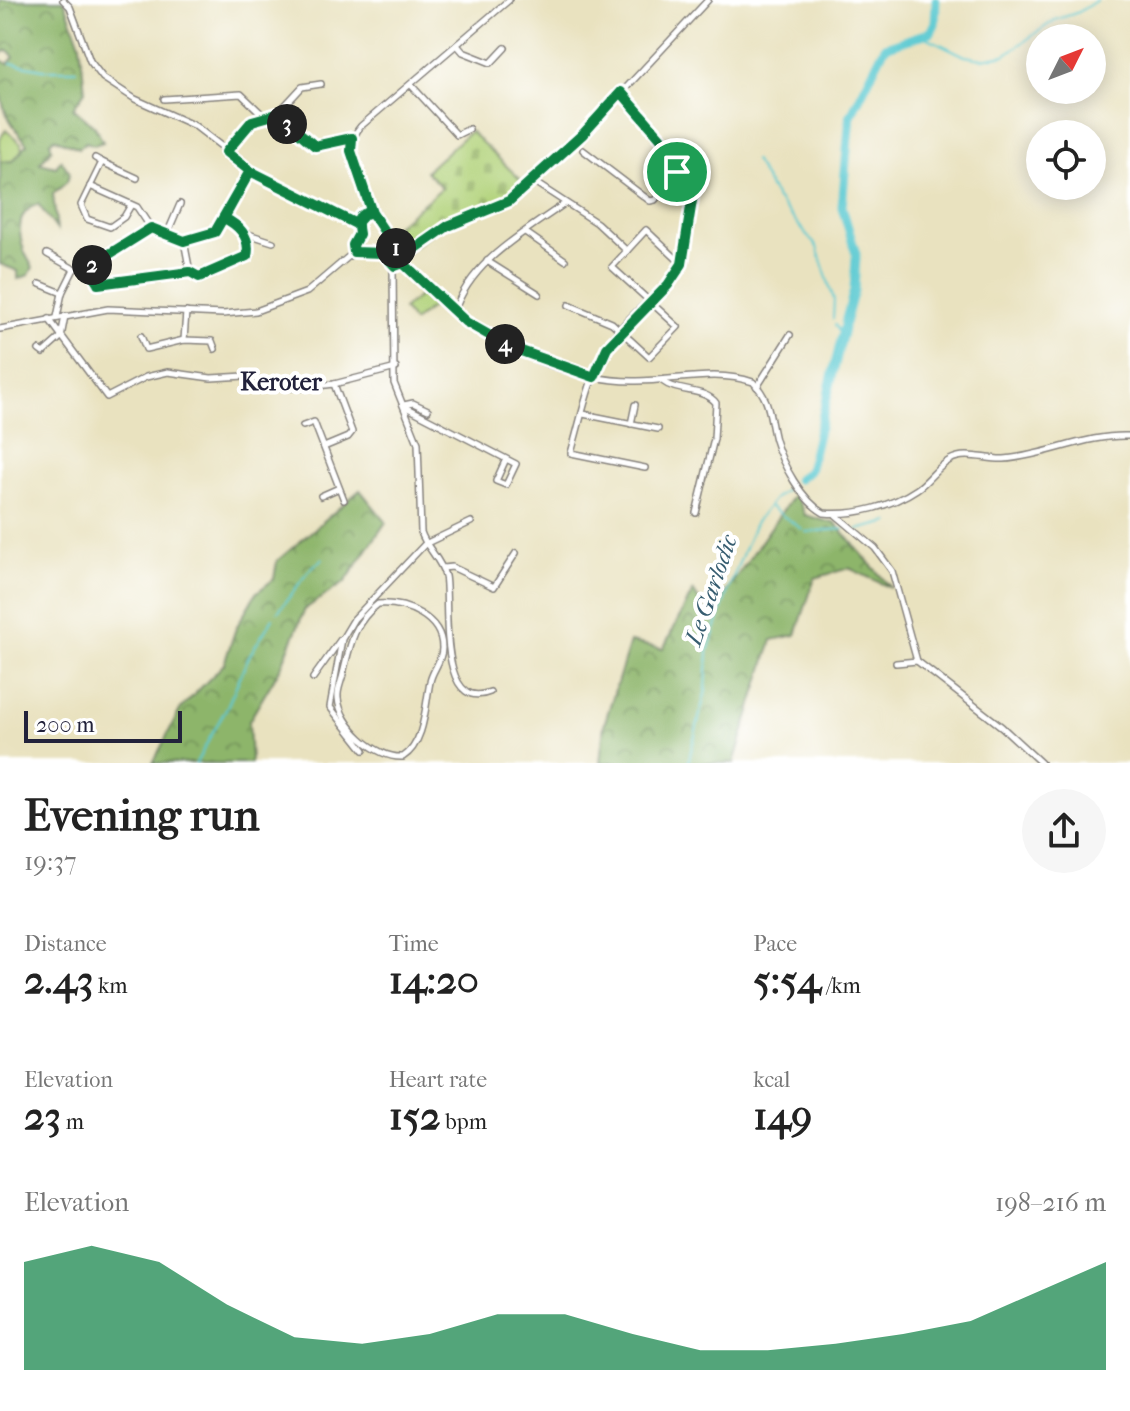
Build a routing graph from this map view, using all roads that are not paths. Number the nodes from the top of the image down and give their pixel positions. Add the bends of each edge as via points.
1 (63, 0) edge
2 (509, 0) edge
3 (708, 0) edge
4 (457, 45) junction
5 (505, 48) dead end
6 (321, 84) dead end
7 (411, 85) junction
8 (621, 92) junction
9 (164, 99) dead end
10 (277, 114) junction
11 (265, 117) junction
12 (469, 129) dead end
13 (352, 138) junction
14 (583, 150) dead end
15 (226, 152) junction
16 (95, 158) dead end
17 (102, 162) junction
18 (250, 171) junction
19 (677, 172) junction
20 (137, 178) dead end
21 (531, 180) junction
22 (90, 186) junction
23 (180, 204) dead end
24 (564, 204) junction
25 (131, 205) junction
26 (372, 213) junction
27 (224, 218) junction
28 (356, 224) junction
29 (151, 228) junction
30 (525, 232) junction
31 (244, 233) junction
32 (167, 234) junction
33 (184, 241) junction
34 (273, 242) dead end
35 (627, 251) junction
36 (354, 252) junction
37 (47, 254) dead end
38 (402, 259) junction
39 (565, 260) dead end
40 (487, 261) junction
41 (392, 262) junction
42 (682, 264) junction
43 (92, 265) junction
44 (74, 269) junction
45 (190, 272) junction
46 (40, 284) dead end
47 (62, 293) junction
48 (539, 294) dead end
49 (456, 300) junction
50 (651, 302) junction
51 (445, 305) junction
52 (569, 305) dead end
53 (186, 312) junction
54 (454, 313) junction
55 (65, 316) junction
56 (57, 317) junction
57 (49, 319) junction
58 (0, 329) edge
59 (621, 331) junction
60 (790, 335) dead end
61 (141, 336) dead end
62 (61, 337) junction
63 (184, 340) junction
64 (215, 349) dead end
65 (39, 350) dead end
66 (396, 368) junction
67 (594, 377) junction
68 (662, 380) junction
69 (334, 384) junction
70 (757, 387) junction
71 (403, 405) junction
72 (635, 405) dead end
73 (428, 410) dead end
74 (583, 414) junction
75 (631, 424) junction
76 (303, 426) dead end
77 (658, 429) dead end
78 (1130, 436) edge
79 (324, 447) junction
80 (506, 459) junction
81 (645, 468) dead end
82 (339, 488) junction
83 (321, 496) dead end
84 (344, 500) dead end
85 (696, 513) dead end
86 (835, 514) junction
87 (471, 522) dead end
88 (425, 544) junction
89 (516, 553) dead end
90 (443, 568) junction
91 (446, 624) junction
92 (438, 628) junction
93 (342, 639) junction
94 (917, 661) junction
95 (896, 663) dead end
96 (313, 678) dead end
97 (490, 692) dead end
98 (364, 750) dead end
99 (1041, 763) edge

1 - 15 street via 97,73 135,99 195,126
2 - 4 street
3 - 8 street
4 - 5 street via 491,63
4 - 7 street
6 - 10 street via 302,87
7 - 12 street via 457,135
7 - 13 street
8 - 19 street via 680,160
8 - 21 street
9 - 11 street via 241,94
10 - 11 street
10 - 13 street via 315,146
11 - 15 street via 252,121
13 - 26 street via 351,151
14 - 19 street via 650,201
15 - 18 street
16 - 17 street
17 - 20 street
17 - 22 street
18 - 27 street
18 - 28 street
19 - 42 street via 693,194
21 - 24 street
21 - 38 street via 509,201 448,226
22 - 25 street
22 - 25 street via 81,211 99,225 118,223
23 - 32 street
24 - 30 street
24 - 35 street
25 - 29 street
26 - 28 street
26 - 38 street
27 - 31 street
27 - 33 street via 215,232
28 - 36 street
29 - 32 street
29 - 43 street
30 - 39 street
30 - 40 street
31 - 34 street
31 - 45 street via 247,256 207,275 195,277
32 - 33 street
33 - 45 street
35 - 42 street via 646,230
35 - 50 street via 612,267
36 - 41 street via 383,253
36 - 53 street via 312,288 282,303 245,313
37 - 44 street
38 - 41 street
38 - 41 street via 394,255
38 - 51 street
40 - 48 street
40 - 49 street
41 - 66 street
42 - 50 street
43 - 44 street
43 - 45 street via 98,284
44 - 47 street
46 - 47 street
47 - 56 street
49 - 51 street
49 - 54 street
50 - 59 street
50 - 59 street via 678,327 649,357
51 - 54 street
52 - 59 street
53 - 55 street via 131,308
53 - 63 street
54 - 67 street via 510,347
55 - 56 street
55 - 62 street
56 - 57 street
57 - 58 street
57 - 62 street
59 - 67 street
60 - 70 street
61 - 63 street via 146,349
62 - 65 street via 43,353
62 - 69 street via 107,397 160,373 233,375 288,388
63 - 64 street via 212,341
66 - 69 street
66 - 71 street via 394,383
67 - 68 street
67 - 74 street
68 - 70 street via 723,377
68 - 85 street via 716,403 714,439
69 - 79 street via 352,432
70 - 86 street via 768,402 779,450 806,499 814,508
71 - 73 street
71 - 80 street
71 - 88 street via 418,443
72 - 75 street
74 - 75 street
74 - 81 street via 571,453
75 - 77 street
76 - 79 street via 314,422
78 - 86 street via 1090,439 1014,458 962,456 896,500
79 - 82 street
80 - 80 street via 516,464 506,485 496,481
82 - 83 street
82 - 84 street
86 - 94 street via 875,548 892,571
87 - 88 street
88 - 90 street
88 - 93 street via 369,601
89 - 90 street via 494,587 452,567
90 - 91 street
91 - 92 street
91 - 97 street via 447,654 457,677 472,692
92 - 92 street via 424,615 378,604 351,636 338,704 365,741 388,755 403,757 415,743 430,678 440,662
93 - 96 street
93 - 98 street via 330,707
94 - 95 street
94 - 99 street

